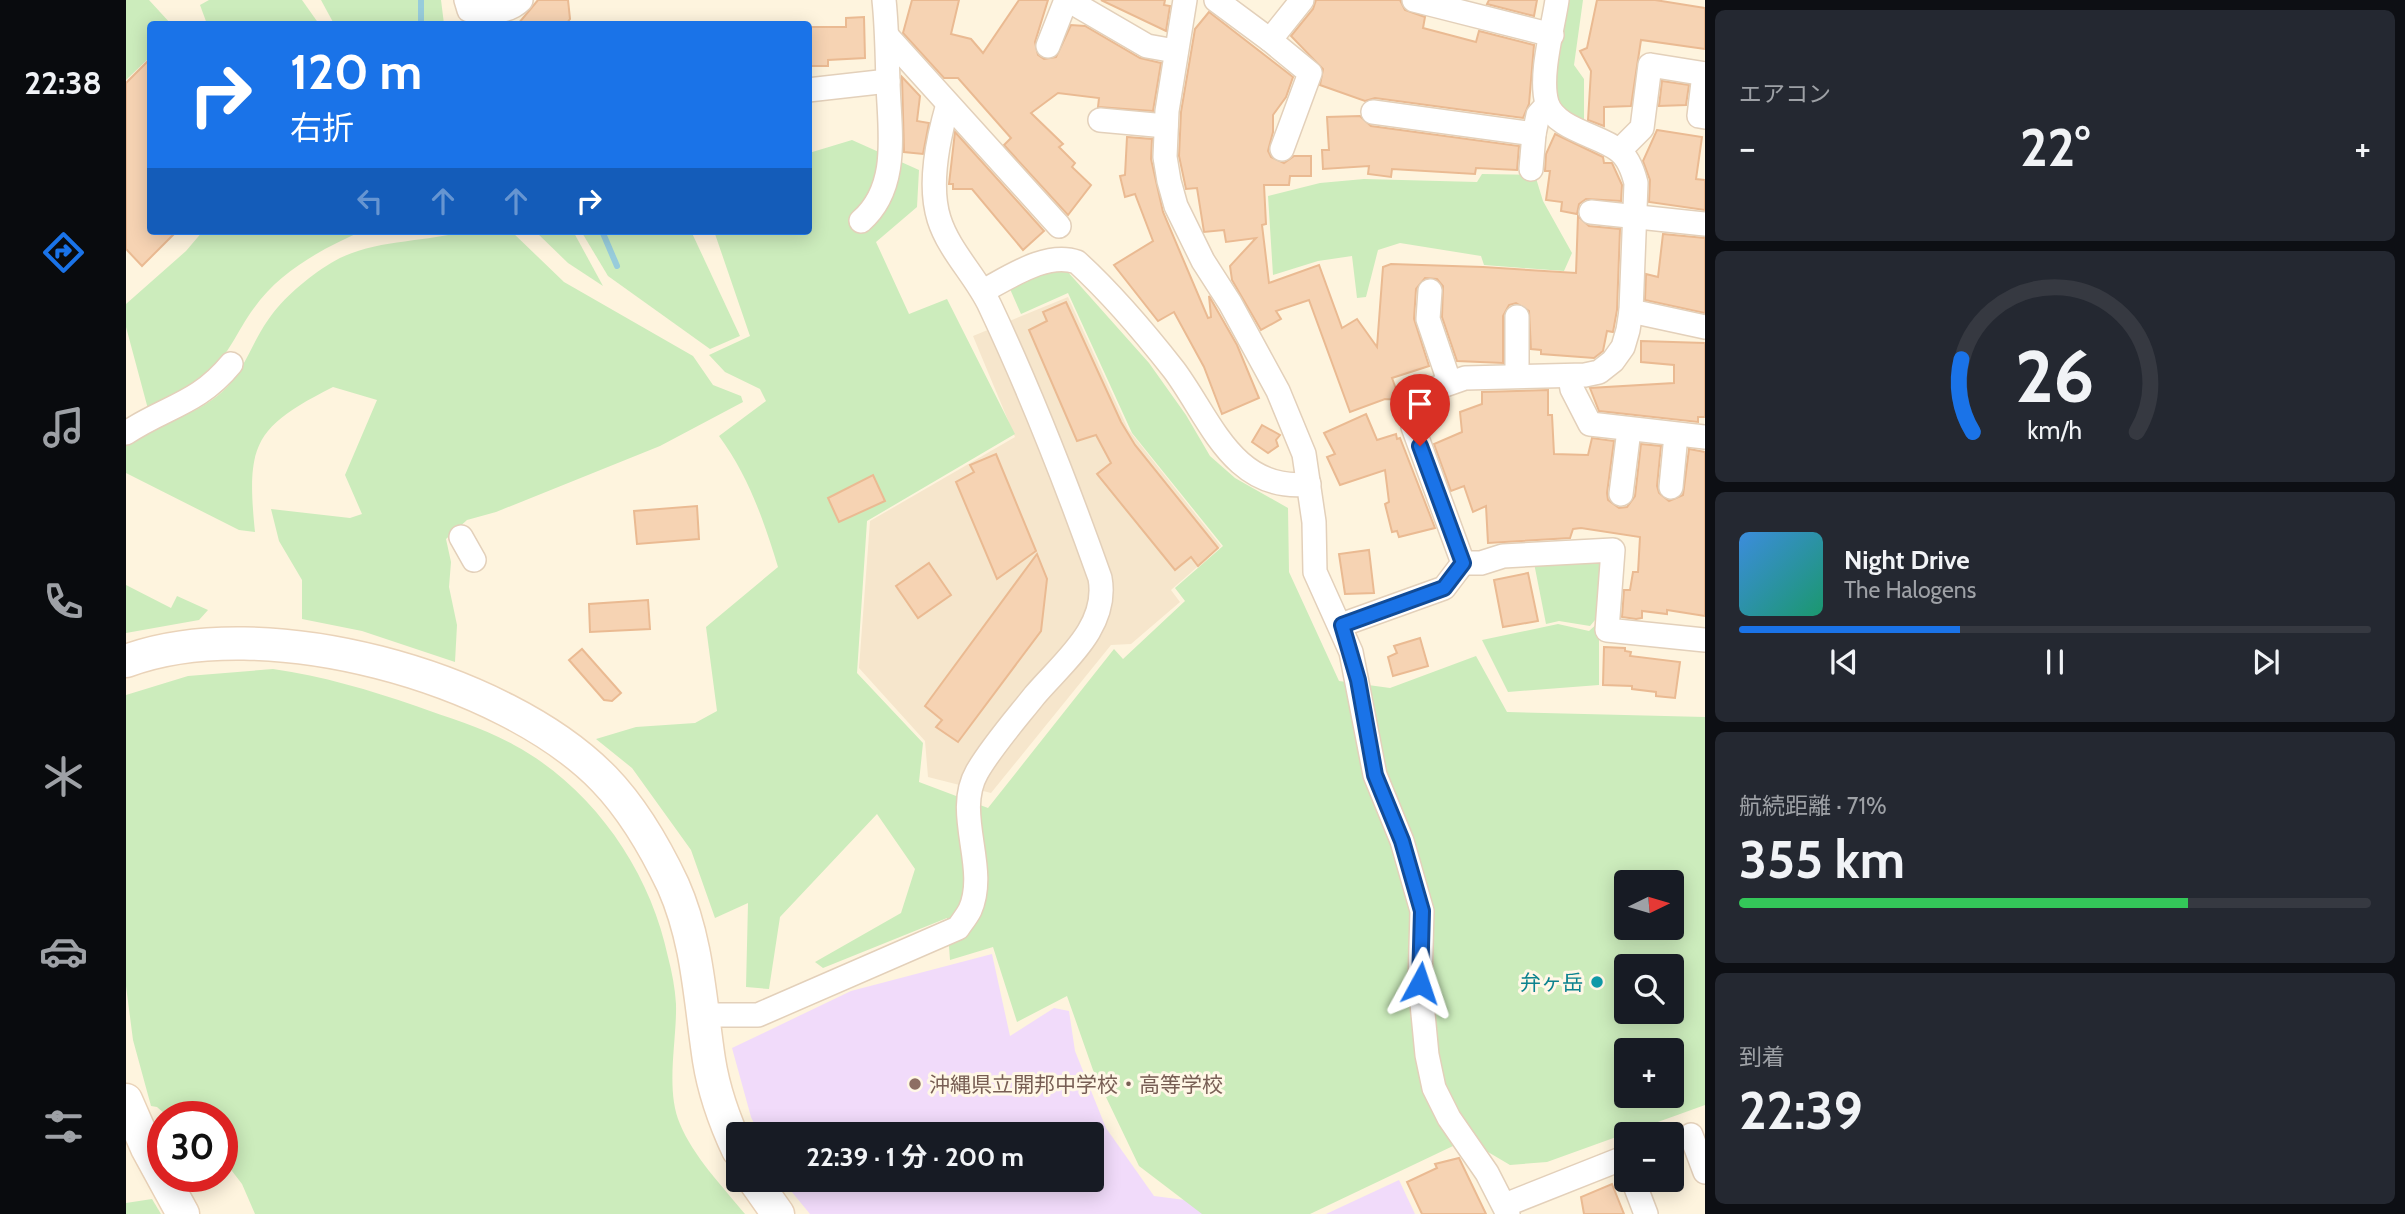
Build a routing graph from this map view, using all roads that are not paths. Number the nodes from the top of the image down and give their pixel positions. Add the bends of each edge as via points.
1 (466, 0) edge
2 (521, 0) edge
3 (884, 0) edge
4 (1067, 0) edge
5 (1185, 0) edge
6 (1216, 0) edge
7 (1302, 0) edge
8 (1414, 0) edge
9 (1557, 0) edge
10 (1552, 35) junction
11 (888, 37) junction
12 (1270, 40) junction
13 (1048, 46) dead end
14 (1175, 51) junction
15 (1704, 74) edge
16 (888, 81) junction
17 (812, 90) edge
18 (948, 104) junction
19 (1547, 105) junction
20 (1373, 112) dead end
21 (1705, 117) edge
22 (1100, 120) dead end
23 (1166, 126) junction
24 (1534, 134) junction
25 (1282, 149) dead end
26 (1619, 150) junction
27 (1531, 169) dead end
28 (1591, 212) dead end
29 (1636, 216) junction
30 (861, 221) dead end
31 (1705, 224) edge
32 (1059, 226) dead end
33 (984, 291) junction
34 (1430, 291) dead end
35 (1632, 311) junction
36 (1517, 317) dead end
37 (1705, 327) edge
38 (231, 365) dead end
39 (1517, 376) junction
40 (1570, 377) junction
41 (1449, 381) junction
42 (1629, 430) junction
43 (126, 433) edge
44 (1676, 435) junction
45 (1705, 437) edge
46 (1309, 484) junction
47 (1671, 487) dead end
48 (1621, 494) dead end
49 (461, 537) dead end
50 (474, 560) dead end
51 (1463, 563) junction
52 (1342, 625) junction
53 (1705, 640) edge
54 (126, 661) edge
55 (705, 1016) junction
56 (126, 1100) edge
57 (728, 1122) edge
58 (1689, 1136) edge
59 (136, 1154) edge
60 (1614, 1164) edge
61 (1705, 1172) edge
62 (762, 1192) edge
63 (1638, 1192) edge
64 (1507, 1210) edge
65 (183, 1214) edge
66 (778, 1214) edge
67 (1646, 1214) edge

1 - 2 street via 469,10 487,12 512,9
3 - 11 street
4 - 13 street
4 - 14 street via 1147,46
5 - 14 street
6 - 12 street
7 - 12 street
8 - 10 street
9 - 10 street
10 - 19 street
11 - 16 street
11 - 18 street
12 - 25 street via 1310,73
14 - 23 street
15 - 21 street via 1699,116
15 - 26 street via 1650,65 1642,128
16 - 17 street
16 - 30 street via 889,163 878,200
18 - 32 street
18 - 33 street via 938,151 935,200 939,221
19 - 24 street via 1538,115
19 - 26 street via 1558,118
20 - 24 street
22 - 23 street
23 - 46 street via 1165,157 1176,206 1278,391 1304,454
24 - 27 street
26 - 29 street via 1636,183
28 - 29 street
29 - 31 street
29 - 35 street
33 - 46 street via 1044,262 1067,258 1077,262 1159,352 1237,461 1269,479
33 - 55 street via 1034,398 1077,513 1100,578 1098,611 1073,655 1036,694 973,781 969,804 975,884 970,909 958,928 758,1015
34 - 41 street via 1428,319
35 - 37 street
35 - 40 street via 1623,347 1613,361 1599,372
36 - 39 street
38 - 43 street via 198,397
39 - 40 street
39 - 41 street
40 - 42 street via 1590,424
41 - 51 street via 1425,392 1413,426
42 - 44 street
42 - 48 street
44 - 45 street
44 - 47 street
46 - 52 street via 1315,572
49 - 50 street
51 - 52 street via 1452,581 1437,592
51 - 53 street via 1614,542 1607,630
52 - 64 street via 1358,680 1375,775 1402,841 1422,911 1420,983 1434,1088
54 - 55 street via 184,647 296,645 467,691 547,732 603,778 657,853 686,923
55 - 57 street via 709,1061
56 - 59 street
58 - 61 street
59 - 65 street
60 - 64 street
62 - 66 street
63 - 67 street

